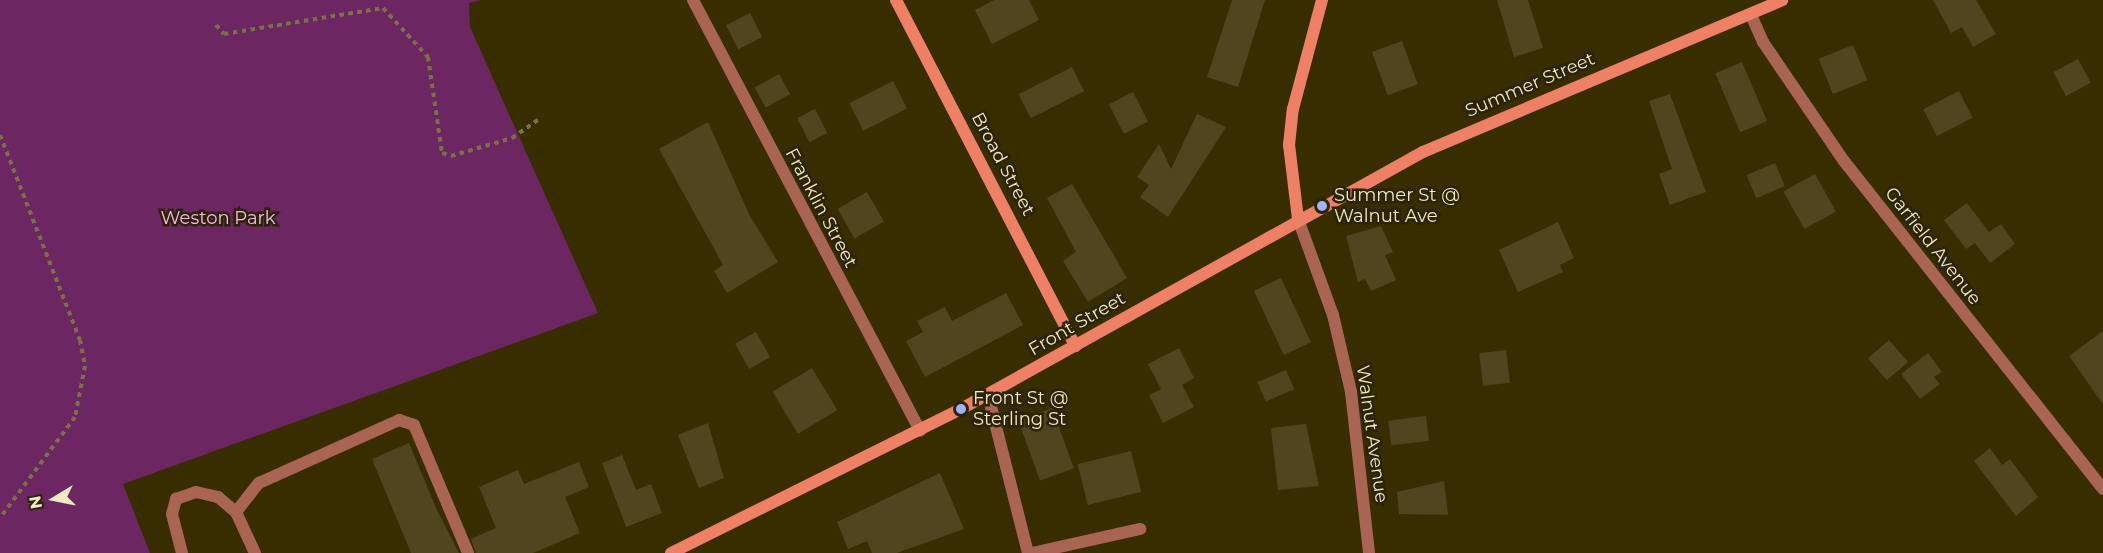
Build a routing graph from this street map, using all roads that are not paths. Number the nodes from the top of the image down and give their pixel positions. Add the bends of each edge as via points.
1 (693, 0) edge
2 (896, 0) edge
3 (1322, 0) edge
4 (1782, 0) edge
5 (1751, 15) junction
6 (1298, 219) junction
7 (1075, 346) junction
8 (988, 395) junction
9 (920, 431) junction
10 (2103, 489) edge
11 (236, 512) junction
12 (1140, 529) dead end
13 (182, 553) edge
14 (255, 553) edge
15 (468, 553) edge
16 (671, 553) edge
17 (1030, 553) edge
18 (1369, 553) edge

1 - 9 street, Franklin Street
2 - 7 street, Broad Street
3 - 6 street via 1293,109 1289,145
4 - 5 street, Summer Street
5 - 6 street, Summer Street via 1423,152
5 - 10 street, Garfield Avenue via 1763,42 1844,161
6 - 7 street, Front Street
6 - 18 street, Walnut Avenue via 1333,315 1351,392
7 - 8 street, Front Street
8 - 9 street, Front Street
8 - 17 street
9 - 16 street, Front Street
11 - 13 street via 219,496 196,492 176,499 172,514
11 - 14 street
11 - 15 street via 259,483 399,420 414,425
12 - 17 street

